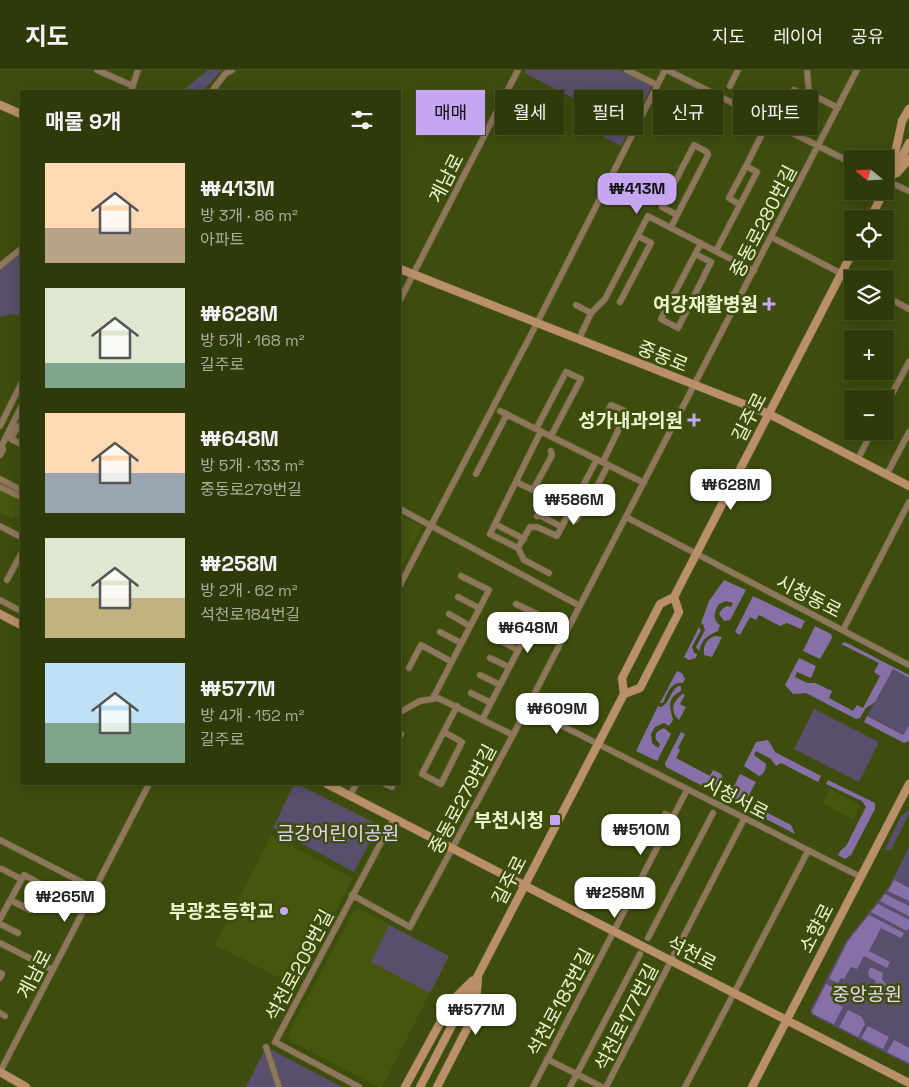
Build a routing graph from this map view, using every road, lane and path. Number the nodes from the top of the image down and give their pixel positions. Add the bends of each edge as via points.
1 (96, 70) edge
2 (138, 70) edge
3 (232, 70) edge
4 (518, 70) edge
5 (627, 70) edge
6 (666, 70) edge
7 (738, 70) edge
8 (807, 70) edge
9 (857, 70) edge
10 (657, 85) junction
11 (730, 86) dead end
12 (132, 88) edge
13 (213, 90) edge
14 (808, 90) edge
15 (818, 99) edge
16 (0, 104) edge
17 (838, 108) junction
18 (909, 109) edge
19 (20, 114) edge
20 (762, 135) edge
21 (909, 143) edge
22 (818, 146) junction
23 (894, 153) edge
24 (844, 159) edge
25 (909, 160) edge
26 (746, 166) junction
27 (894, 169) edge
28 (894, 174) edge
29 (894, 184) edge
30 (909, 191) edge
31 (740, 205) junction
32 (677, 215) junction
33 (671, 227) junction
34 (638, 236) junction
35 (771, 237) junction
36 (701, 243) junction
37 (20, 251) edge
38 (716, 251) junction
39 (695, 254) junction
40 (849, 260) edge
41 (0, 266) edge
42 (401, 269) edge
43 (754, 271) junction
44 (414, 274) junction
45 (842, 274) junction
46 (401, 298) edge
47 (894, 300) edge
48 (620, 302) dead end
49 (576, 305) dead end
50 (909, 308) edge
51 (591, 313) junction
52 (537, 323) junction
53 (579, 340) junction
54 (909, 362) edge
55 (20, 386) edge
56 (695, 386) junction
57 (894, 390) edge
58 (20, 409) edge
59 (500, 411) dead end
60 (507, 414) junction
61 (769, 414) junction
62 (603, 421) dead end
63 (0, 426) edge
64 (20, 427) edge
65 (539, 430) junction
66 (909, 432) edge
67 (551, 436) junction
68 (868, 440) edge
69 (20, 444) edge
70 (551, 451) dead end
71 (0, 455) edge
72 (858, 459) junction
73 (603, 462) junction
74 (476, 474) dead end
75 (887, 474) junction
76 (0, 479) edge
77 (516, 482) junction
78 (644, 483) junction
79 (909, 486) edge
80 (0, 487) edge
81 (20, 489) edge
82 (593, 494) dead end
83 (20, 497) edge
84 (909, 502) edge
85 (584, 507) dead end
86 (401, 510) edge
87 (537, 516) dead end
88 (568, 516) junction
89 (626, 517) junction
90 (495, 524) junction
91 (431, 525) junction
92 (0, 526) edge
93 (562, 527) junction
94 (20, 536) edge
95 (524, 538) junction
96 (518, 548) junction
97 (696, 554) junction
98 (20, 556) edge
99 (549, 573) dead end
100 (461, 576) dead end
101 (7, 580) dead end
102 (401, 582) edge
103 (458, 597) dead end
104 (674, 597) junction
105 (0, 600) edge
106 (516, 604) dead end
107 (580, 606) junction
108 (480, 608) junction
109 (20, 610) edge
110 (0, 614) edge
111 (449, 614) dead end
112 (508, 622) dead end
113 (20, 624) edge
114 (470, 626) junction
115 (843, 630) junction
116 (440, 632) dead end
117 (528, 632) junction
118 (499, 640) dead end
119 (461, 643) junction
120 (518, 650) junction
121 (490, 658) dead end
122 (452, 662) junction
123 (909, 665) edge
124 (409, 668) dead end
125 (509, 668) junction
126 (480, 675) dead end
127 (500, 685) junction
128 (471, 693) dead end
129 (624, 694) junction
130 (433, 698) junction
131 (490, 703) junction
132 (457, 706) junction
133 (527, 708) junction
134 (401, 711) edge
135 (482, 720) junction
136 (444, 732) junction
137 (513, 735) junction
138 (597, 745) junction
139 (909, 784) edge
140 (148, 785) edge
141 (330, 785) edge
142 (356, 785) edge
143 (387, 785) edge
144 (392, 788) dead end
145 (687, 790) junction
146 (350, 796) junction
147 (713, 813) dead end
148 (666, 814) dead end
149 (672, 817) junction
150 (394, 818) junction
151 (744, 819) junction
152 (0, 840) edge
153 (452, 848) junction
154 (808, 851) junction
155 (2, 869) dead end
156 (861, 877) junction
157 (21, 879) junction
158 (524, 886) junction
159 (95, 889) junction
160 (52, 890) dead end
161 (352, 895) junction
162 (10, 900) junction
163 (30, 910) dead end
164 (0, 919) edge
165 (0, 924) edge
166 (614, 931) junction
167 (18, 933) dead end
168 (648, 938) dead end
169 (0, 943) edge
170 (640, 954) dead end
171 (672, 960) junction
172 (53, 970) junction
173 (0, 973) edge
174 (478, 974) junction
175 (0, 978) edge
176 (735, 993) junction
177 (787, 1020) junction
178 (266, 1048) dead end
179 (547, 1059) junction
180 (0, 1072) edge
181 (577, 1074) junction
182 (909, 1083) edge
183 (26, 1087) edge
184 (279, 1087) edge
185 (359, 1087) edge
186 (405, 1087) edge
187 (420, 1087) edge
188 (437, 1087) edge
189 (533, 1087) edge
190 (570, 1087) edge
191 (602, 1087) edge
192 (606, 1087) edge
193 (685, 1087) edge
194 (752, 1087) edge

1 - 12 street
2 - 12 street
3 - 13 street
4 - 44 street, 계남로
5 - 10 street
6 - 10 street
6 - 22 street
7 - 11 street
8 - 14 street
9 - 17 street, 중동로280번길
10 - 52 street
15 - 17 street
16 - 19 street
17 - 22 street, 중동로280번길
18 - 23 street via 902,121
20 - 26 street
21 - 27 street
22 - 24 street
22 - 35 street, 중동로280번길
25 - 28 street
26 - 31 street via 729,198
26 - 31 street via 757,172
29 - 30 street
31 - 38 street
32 - 32 street via 708,155 694,146 662,206
32 - 33 street
33 - 34 street via 648,216
33 - 36 street
34 - 48 street via 651,242
34 - 51 street via 605,299
35 - 43 street, 중동로280번길
35 - 45 street
36 - 38 street
36 - 39 street
37 - 41 street
38 - 43 street
39 - 39 street via 662,319 678,328 711,262
40 - 45 street, 길주로
42 - 44 street, 중동로
43 - 56 street, 중동로280번길
44 - 46 street, 계남로
44 - 52 street, 중동로
45 - 61 street, 길주로
47 - 50 street
49 - 51 street
51 - 53 street
52 - 53 street, 중동로
52 - 91 street
53 - 56 street, 중동로
54 - 57 street
55 - 63 street
56 - 61 street, 중동로
56 - 78 street, 중동로279번길
58 - 71 street
59 - 60 street
60 - 65 street
60 - 74 street
61 - 72 street, 중동로
61 - 97 street, 길주로
62 - 73 street via 611,405 628,412
64 - 69 street via 11,439
65 - 67 street
65 - 67 street via 566,372 580,379
65 - 77 street
66 - 75 street
67 - 73 street
68 - 72 street
70 - 77 street via 552,455 533,490
72 - 75 street, 중동로
73 - 78 street
73 - 82 street
73 - 88 street
75 - 79 street, 중동로
76 - 81 street
77 - 90 street
78 - 89 street, 중동로279번길
80 - 83 street
84 - 115 street
85 - 88 street via 576,520
86 - 91 street
87 - 93 street
88 - 93 street
89 - 97 street, 시청동로
89 - 107 street, 중동로279번길
90 - 95 street
90 - 96 street via 490,534
91 - 102 street
91 - 107 street
92 - 94 street
93 - 95 street via 557,536 530,527
95 - 96 street
96 - 99 street via 524,560
97 - 104 street, 길주로
97 - 115 street, 시청동로
98 - 101 street
100 - 108 street via 489,590
103 - 108 street
104 - 129 street, 길주로 via 660,604 622,678
104 - 129 street, 길주로 via 679,612 640,688
105 - 109 street
106 - 117 street via 537,614
107 - 133 street, 중동로279번길
108 - 114 street
110 - 113 street
111 - 114 street
112 - 117 street
114 - 119 street
115 - 123 street, 시청동로
116 - 119 street
117 - 120 street
118 - 120 street
119 - 122 street
120 - 125 street
121 - 125 street
122 - 124 street via 421,645
122 - 130 street
125 - 127 street
126 - 127 street
127 - 131 street
128 - 131 street
129 - 138 street, 길주로
130 - 132 street
130 - 134 street
131 - 135 street
132 - 135 street
132 - 136 street
133 - 137 street, 중동로279번길
133 - 138 street, 시청서로
135 - 137 street
136 - 136 street via 422,774 441,784 462,742
137 - 153 street, 중동로279번길
138 - 145 street, 시청서로
138 - 158 street, 길주로
139 - 156 street, 소향로
140 - 159 street, 계남로
141 - 146 street, 석천로
142 - 146 street
143 - 144 street
145 - 149 street, 석천로183번길
145 - 151 street, 시청서로
146 - 150 street, 석천로
147 - 168 street
148 - 149 street
149 - 166 street, 석천로183번길
150 - 153 street, 석천로
150 - 161 street, 석천로209번길
151 - 154 street, 시청서로
151 - 171 street, 석천로177번길
152 - 159 street
153 - 158 street, 석천로
153 - 161 street, 중동로279번길 via 410,928
154 - 156 street, 시청서로
154 - 176 street
155 - 157 street
156 - 177 street, 소향로
157 - 160 street via 24,875
157 - 162 street
158 - 166 street, 석천로
158 - 174 street, 길주로
159 - 172 street, 계남로
161 - 185 street, 석천로209번길 via 275,1042
162 - 163 street
162 - 164 street
165 - 167 street
166 - 171 street, 석천로
166 - 179 street, 석천로183번길
169 - 172 street
170 - 181 street
171 - 176 street, 석천로
171 - 192 street, 석천로177번길
172 - 180 street, 계남로
173 - 175 street
174 - 186 street, 길주로 via 452,1001
174 - 187 street, 길주로
174 - 188 street, 길주로 via 475,1013
176 - 177 street, 석천로
176 - 193 street
177 - 182 street, 석천로
177 - 194 street, 소향로
178 - 184 street
179 - 181 street
179 - 189 street, 석천로183번길
180 - 183 street
181 - 190 street
181 - 191 street

